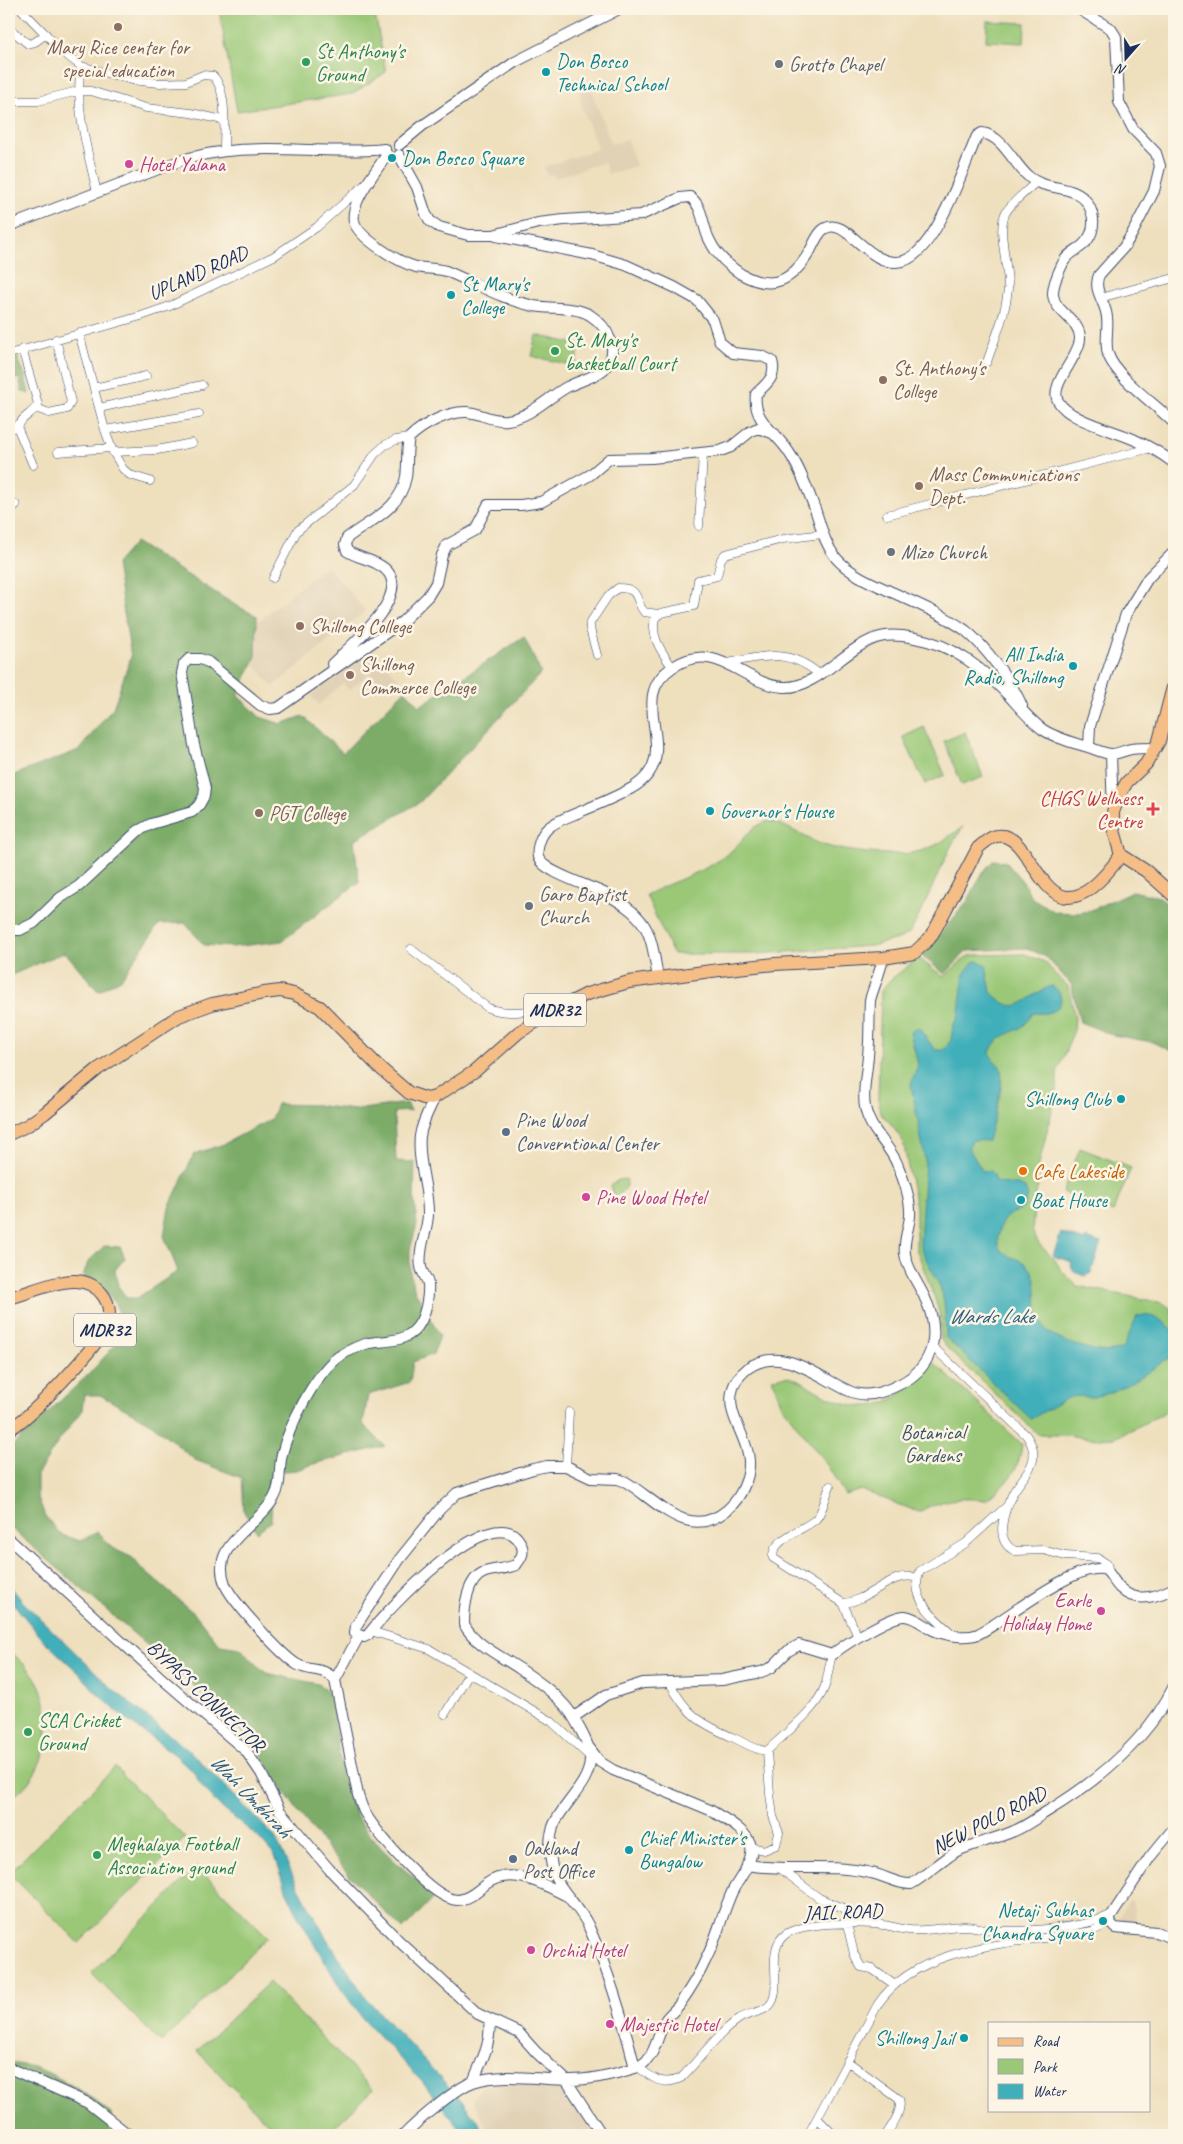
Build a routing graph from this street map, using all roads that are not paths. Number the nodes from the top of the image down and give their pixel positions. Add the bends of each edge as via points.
1 (21, 9) edge
2 (619, 9) edge
3 (1079, 9) edge
4 (9, 28) edge
5 (46, 34) junction
6 (81, 66) junction
7 (78, 91) junction
8 (9, 101) edge
9 (223, 120) junction
10 (399, 150) junction
11 (224, 151) junction
12 (386, 152) junction
13 (375, 174) junction
14 (1036, 182) junction
15 (97, 193) junction
16 (9, 226) edge
17 (493, 235) junction
18 (1174, 278) edge
19 (1100, 298) junction
20 (79, 333) junction
21 (56, 339) junction
22 (22, 349) junction
23 (10, 351) edge
24 (987, 362) dead end
25 (146, 376) dead end
26 (202, 385) dead end
27 (94, 388) junction
28 (36, 408) junction
29 (99, 408) junction
30 (199, 414) dead end
31 (1174, 423) edge
32 (18, 424) junction
33 (9, 430) edge
34 (105, 430) junction
35 (775, 434) junction
36 (409, 438) junction
37 (192, 443) dead end
38 (1150, 448) junction
39 (112, 450) junction
40 (58, 452) dead end
41 (703, 453) junction
42 (1174, 463) edge
43 (33, 465) dead end
44 (150, 481) dead end
45 (16, 505) dead end
46 (9, 509) edge
47 (887, 515) dead end
48 (699, 526) dead end
49 (822, 534) junction
50 (1174, 552) edge
51 (1174, 560) edge
52 (273, 578) dead end
53 (1148, 578) junction
54 (658, 614) junction
55 (597, 655) dead end
56 (728, 663) junction
57 (672, 667) junction
58 (819, 674) junction
59 (315, 683) junction
60 (1174, 683) edge
61 (1031, 719) junction
62 (1089, 747) junction
63 (1156, 748) junction
64 (1111, 754) junction
65 (1113, 816) junction
66 (1121, 855) junction
67 (1174, 896) edge
68 (9, 930) edge
69 (411, 949) dead end
70 (884, 958) junction
71 (658, 978) junction
72 (561, 1006) junction
73 (435, 1097) junction
74 (9, 1134) edge
75 (9, 1298) edge
76 (933, 1346) junction
77 (568, 1412) dead end
78 (10, 1430) edge
79 (566, 1466) junction
80 (830, 1486) dead end
81 (1008, 1505) junction
82 (9, 1539) edge
83 (1110, 1574) junction
84 (917, 1578) junction
85 (1174, 1588) edge
86 (843, 1603) junction
87 (370, 1631) junction
88 (954, 1635) junction
89 (359, 1636) junction
90 (858, 1636) junction
91 (832, 1655) junction
92 (469, 1672) junction
93 (335, 1680) junction
94 (670, 1683) junction
95 (1174, 1686) edge
96 (445, 1714) dead end
97 (574, 1717) junction
98 (587, 1745) junction
99 (767, 1751) junction
100 (590, 1757) junction
101 (1174, 1828) edge
102 (751, 1847) junction
103 (747, 1866) junction
104 (781, 1870) junction
105 (566, 1895) junction
106 (1110, 1917) junction
107 (847, 1924) junction
108 (884, 1925) junction
109 (1174, 1939) edge
110 (895, 1985) junction
111 (489, 2020) junction
112 (848, 2061) junction
113 (9, 2068) edge
114 (636, 2068) junction
115 (566, 2080) junction
116 (470, 2084) junction
117 (818, 2119) junction
118 (129, 2135) edge
119 (404, 2135) edge
120 (602, 2135) edge
121 (808, 2135) edge
122 (834, 2135) edge
123 (887, 2135) edge

1 - 5 street
2 - 10 street via 515,62 422,126
3 - 19 street via 1111,29 1116,37 1120,102 1133,129 1156,153 1160,166 1154,191 1132,234 1098,275 1096,281
4 - 5 street via 28,44
5 - 6 street
6 - 7 street
6 - 9 street via 132,80 159,83 213,76 218,81
7 - 8 street via 38,101
7 - 9 street via 91,91 146,108
7 - 15 street
9 - 11 street
10 - 12 street via 394,157
10 - 17 street via 430,221 468,235
11 - 12 street
11 - 15 street via 190,158
12 - 13 street
13 - 20 street, UPLAND ROAD via 316,227 274,256 170,306
13 - 36 street via 357,200 353,216 358,229 369,239 405,263 443,270 510,299 534,306 581,311 590,315 611,339 609,362 603,369 532,411 500,420 467,412 446,416
14 - 17 street via 1022,171 994,137 982,132 977,136 931,236 915,255 893,263 885,262 866,250 844,229 833,226 824,229 794,273 774,283 742,274 724,259 710,242 698,204 690,197 680,198 641,215 538,223
14 - 24 street via 1012,204 1004,219 1008,288 1001,322
14 - 38 street via 1082,197 1093,220 1092,233 1066,258 1053,289 1058,307 1080,335 1075,356 1056,390 1058,401 1081,419
15 - 16 street
17 - 35 street via 612,259 696,300 713,320 720,342 726,348 740,355 762,356 772,361 773,376 756,394 754,402 762,423
18 - 19 street
19 - 31 street via 1107,313 1109,356 1142,394
20 - 21 street, UPLAND ROAD
20 - 27 street
21 - 22 street, UPLAND ROAD
21 - 28 street via 70,407 49,413
22 - 23 street, UPLAND ROAD
22 - 28 street via 38,400
25 - 27 street
26 - 29 street
27 - 29 street
28 - 32 street
29 - 34 street
30 - 34 street
32 - 33 street
32 - 43 street
34 - 39 street
35 - 41 street via 758,428 727,449
35 - 49 street via 792,456 816,511
36 - 52 street via 384,445 354,485 297,531
36 - 59 street via 406,477 397,498 388,510 347,538 345,545 352,555 378,564 387,571 391,579 389,600 384,610
37 - 39 street via 157,450
38 - 42 street
38 - 47 street
39 - 40 street
39 - 44 street via 130,475
41 - 48 street
41 - 59 street via 609,459 590,475 541,502 521,506 488,504 475,530 444,549 436,583 418,606 394,628
45 - 46 street
49 - 54 street via 783,539 724,554 717,576 698,580 694,606
49 - 61 street via 836,557 855,573 971,635 1000,670
50 - 53 street
51 - 53 street
53 - 62 street via 1126,614 1090,726
54 - 55 street via 644,612 633,591 618,588 612,591 590,623
54 - 57 street via 654,623 656,640
56 - 57 street via 700,657
56 - 58 street via 786,656 809,665
56 - 58 street via 775,686 803,684
57 - 71 street via 654,690 651,704 657,748 651,772 635,786 610,800 547,829 538,847 542,865 606,894 636,916 645,926
58 - 61 street via 861,645 880,637 902,636 933,642 983,670
59 - 68 street via 288,703 270,709 260,705 208,662 197,658 187,661 182,677 205,788 199,805 192,812 138,831 34,923 20,930
60 - 63 main road
61 - 62 street via 1048,733
62 - 64 street
63 - 64 street
63 - 65 main road via 1146,764 1122,788
64 - 65 street
65 - 66 main road via 1113,831
66 - 67 main road via 1146,871
66 - 70 main road, MDR32 via 1096,886 1073,897 1063,896 1053,891 1009,838 992,837 978,848 937,926 921,948 914,953
69 - 72 street via 488,1008 506,1012
70 - 71 main road, MDR32 via 771,964
70 - 76 street via 870,1000 865,1106 874,1130 895,1158 907,1192 910,1215 905,1252 930,1311
71 - 72 main road, MDR32 via 587,994
72 - 73 main road, MDR32 via 519,1032 475,1071
73 - 74 main road via 409,1093 320,1007 294,994 264,993 212,1004 179,1016 98,1069 28,1125
73 - 93 street via 426,1114 420,1138 428,1200 428,1217 421,1247 421,1268 428,1284 422,1321 401,1340 366,1344 338,1357 324,1371 308,1393 290,1433 273,1501 230,1545 222,1567 230,1593 284,1655 300,1666 322,1671
75 - 78 main road, MDR32 via 75,1280 95,1287 102,1293 109,1309 103,1334 40,1404
76 - 79 street via 926,1362 905,1382 875,1394 849,1391 795,1363 769,1361 746,1370 733,1386 731,1397 746,1444 750,1474 731,1506 710,1520 684,1520 626,1482 591,1478
76 - 81 street via 1030,1441 1033,1459
77 - 79 street
79 - 89 street via 533,1468 466,1490 452,1498 393,1568 356,1626 355,1633
80 - 86 street via 815,1519 784,1539 772,1556
81 - 83 street via 1001,1538 1010,1549 1098,1558 1107,1564
81 - 84 street via 966,1543 920,1571
82 - 111 street, BYPASS CONNECTOR via 246,1751 261,1772 280,1811 329,1869 399,1941 478,2014
83 - 85 street via 1120,1588 1132,1596 1153,1597
83 - 88 street via 1101,1569 1086,1571 1041,1594 977,1634
84 - 86 street via 903,1576 856,1601
84 - 88 street via 916,1586 925,1606
86 - 90 street
87 - 89 street via 364,1637
87 - 92 street via 424,1647
87 - 97 street via 402,1595 441,1561 489,1534 511,1534 523,1548 522,1557 516,1565 484,1572 476,1578 466,1600 464,1624 496,1654 550,1692
88 - 90 street via 934,1631 905,1616
89 - 93 street
90 - 91 street
91 - 94 street via 799,1645 771,1668 761,1672 722,1680
91 - 99 street via 820,1695 803,1717
92 - 96 street
92 - 100 street via 552,1722
93 - 105 street via 364,1812 417,1875 449,1899 469,1897 489,1882 503,1877 528,1878
94 - 97 street via 642,1683 606,1695
94 - 99 street via 680,1702 714,1730 752,1748
95 - 104 street, NEW POLO ROAD via 1143,1734 1120,1758 1069,1798 1015,1831 956,1852 915,1882 908,1884 848,1868 820,1866
97 - 98 street
98 - 100 street
98 - 102 street via 600,1762 613,1770 720,1816 748,1839
99 - 102 street via 778,1840 764,1850
100 - 105 street via 585,1778 554,1825 550,1842 550,1861
101 - 106 street via 1150,1857
102 - 103 street
103 - 104 street, NEW POLO ROAD
103 - 114 street via 732,1891 706,1960 667,2018 650,2056
104 - 108 street via 819,1898
105 - 114 street via 586,1922 601,1954
106 - 108 street, JAIL ROAD via 1024,1930 964,1926 931,1931
106 - 109 street via 1116,1928 1156,1932
106 - 110 street via 1092,1931 949,1955 918,1967
107 - 108 street, JAIL ROAD
107 - 110 street via 854,1954 861,1967 872,1969
107 - 114 street, JAIL ROAD via 801,1928 782,1936 776,1950 772,2002 764,2010 741,2018 730,2027 681,2078 674,2082 660,2082
110 - 112 street via 878,2004
111 - 115 street, BYPASS CONNECTOR via 519,2033
111 - 116 street via 487,2050
112 - 117 street
112 - 123 street via 899,2099 898,2113
113 - 118 street via 88,2103
114 - 115 street
115 - 116 street via 540,2077
115 - 120 street, BYPASS CONNECTOR
116 - 119 street via 432,2110
117 - 121 street
117 - 122 street

